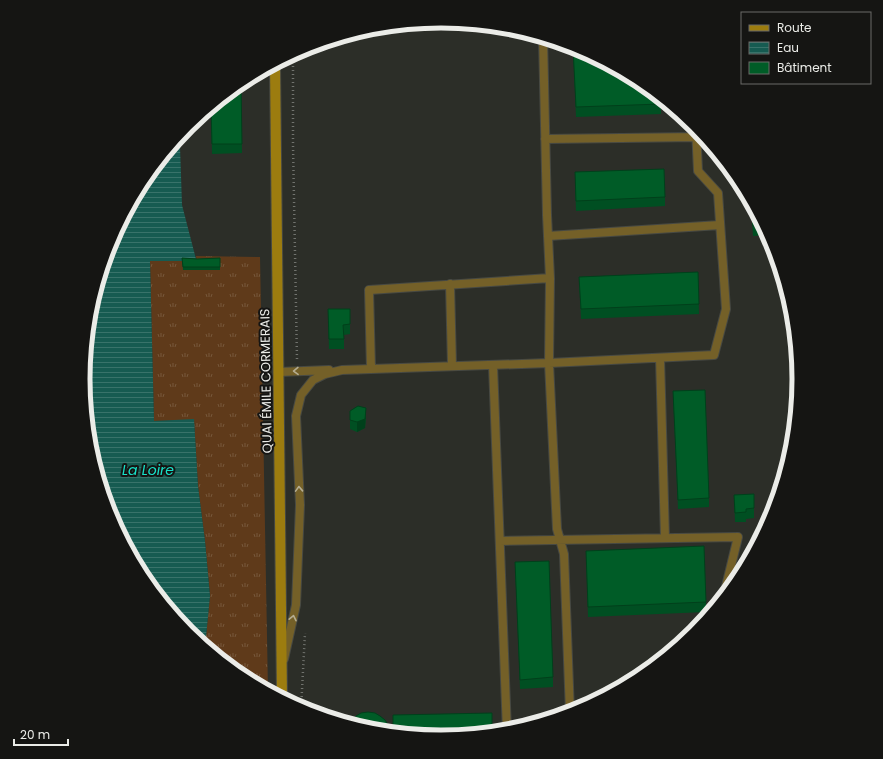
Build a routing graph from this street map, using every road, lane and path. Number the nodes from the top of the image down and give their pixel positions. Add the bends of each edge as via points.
1 (543, 44) edge
2 (275, 70) edge
3 (695, 136) edge
4 (545, 139) junction
5 (697, 139) edge
6 (720, 225) junction
7 (548, 236) junction
8 (550, 278) junction
9 (450, 284) junction
10 (660, 358) junction
11 (549, 363) junction
12 (493, 365) junction
13 (452, 366) junction
14 (371, 369) junction
15 (346, 370) junction
16 (279, 372) junction
17 (665, 538) junction
18 (560, 540) junction
19 (500, 541) junction
20 (726, 585) edge
21 (282, 670) junction
22 (282, 693) edge
23 (570, 706) edge
24 (507, 725) edge

1 - 4 lane
2 - 16 main road, QUAI ÉMILE CORMERAIS
3 - 4 lane
4 - 7 lane
5 - 6 lane via 698,171 718,193
6 - 7 lane
6 - 10 lane via 726,309 714,355
7 - 8 lane
8 - 9 lane
8 - 11 lane
9 - 13 lane
9 - 14 lane via 369,290
10 - 11 lane
10 - 17 lane
11 - 12 lane
11 - 18 lane via 557,528
12 - 13 lane
12 - 19 lane
13 - 14 lane
14 - 15 lane
15 -> 16 lane
21 -> 15 lane via 296,605 300,505 296,416 301,395 313,380 325,374
16 - 21 main road, QUAI ÉMILE CORMERAIS
17 - 18 lane
17 - 20 lane via 738,537
18 - 19 lane
18 - 23 lane via 564,554
19 - 24 lane
21 - 22 main road, QUAI ÉMILE CORMERAIS

